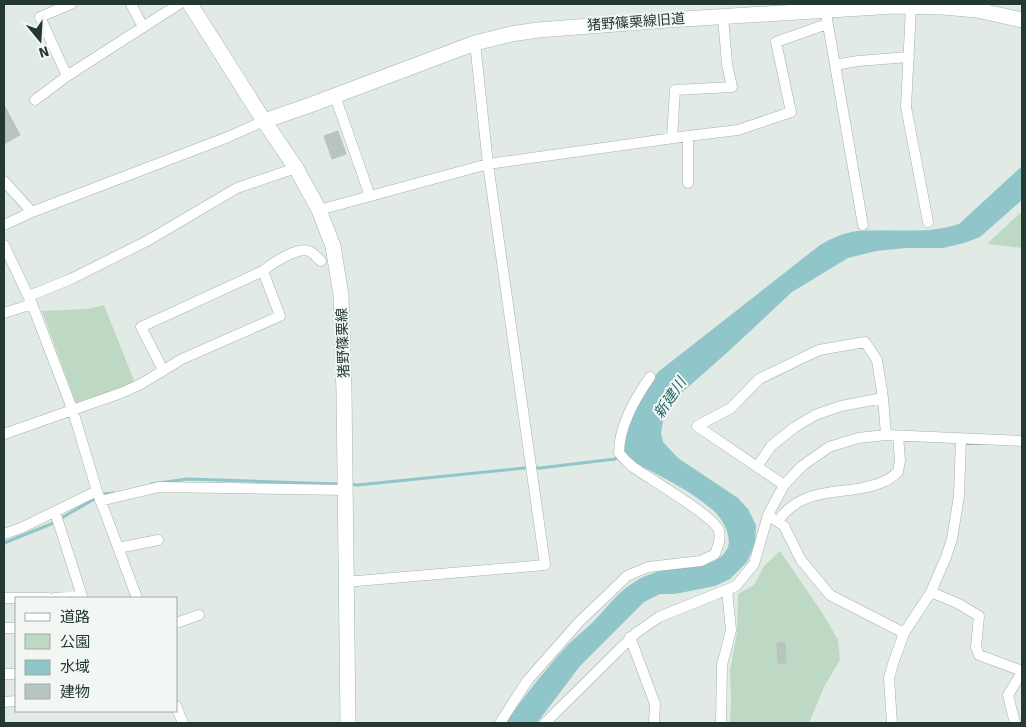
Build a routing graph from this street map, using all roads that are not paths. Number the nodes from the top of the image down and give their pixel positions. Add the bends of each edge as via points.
1 (71, 4) edge
2 (131, 4) edge
3 (179, 4) edge
4 (190, 4) edge
5 (894, 5) edge
6 (911, 7) junction
7 (750, 10) edge
8 (826, 17) junction
9 (723, 18) junction
10 (1020, 20) edge
11 (143, 26) junction
12 (475, 43) junction
13 (908, 57) junction
14 (835, 65) junction
15 (66, 76) junction
16 (335, 96) junction
17 (35, 100) dead end
18 (264, 121) junction
19 (688, 136) junction
20 (672, 138) junction
21 (488, 164) junction
22 (296, 168) junction
23 (4, 181) edge
24 (688, 183) dead end
25 (370, 196) junction
26 (319, 210) junction
27 (32, 212) junction
28 (928, 222) dead end
29 (4, 225) edge
30 (863, 225) dead end
31 (4, 245) edge
32 (321, 261) dead end
33 (263, 271) junction
34 (31, 300) junction
35 (4, 313) edge
36 (163, 370) junction
37 (650, 376) dead end
38 (884, 398) junction
39 (73, 411) junction
40 (4, 434) edge
41 (886, 435) junction
42 (898, 436) junction
43 (961, 439) junction
44 (1022, 441) edge
45 (758, 467) junction
46 (784, 485) junction
47 (345, 490) junction
48 (98, 496) junction
49 (55, 512) junction
50 (768, 514) junction
51 (778, 521) junction
52 (4, 534) edge
53 (158, 540) dead end
54 (118, 548) junction
55 (345, 582) junction
56 (727, 590) junction
57 (931, 592) junction
58 (68, 597) edge
59 (136, 597) edge
60 (198, 615) dead end
61 (178, 622) edge
62 (904, 633) junction
63 (630, 638) junction
64 (1022, 672) edge
65 (178, 711) edge
66 (183, 723) edge
67 (348, 723) edge
68 (500, 723) edge
69 (545, 723) edge
70 (654, 723) edge
71 (721, 723) edge
72 (892, 723) edge
73 (1015, 723) edge

1 - 15 street via 40,17
2 - 11 street
3 - 11 street
4 - 18 street, 猪野篠栗線
5 - 6 street, 猪野篠栗線旧道
5 - 8 street, 猪野篠栗線旧道
6 - 10 street, 猪野篠栗線旧道 via 977,10
6 - 13 street
7 - 8 street, 猪野篠栗線旧道
7 - 9 street, 猪野篠栗線旧道
8 - 14 street
8 - 19 street via 776,42 791,112 738,130
9 - 12 street, 猪野篠栗線旧道 via 577,26 511,34
9 - 20 street via 732,87 675,90
11 - 15 street
12 - 16 street, 猪野篠栗線旧道
12 - 21 street
13 - 14 street
13 - 28 street via 906,107
14 - 30 street
15 - 17 street
16 - 18 street, 猪野篠栗線旧道
16 - 25 street
18 - 22 street, 猪野篠栗線
18 - 27 street
19 - 20 street
19 - 24 street
20 - 21 street
21 - 25 street
21 - 55 street via 544,565
22 - 26 street, 猪野篠栗線
22 - 34 street via 237,188 146,242
23 - 27 street
25 - 26 street
26 - 47 street, 猪野篠栗線 via 333,246 341,295
27 - 29 street
31 - 34 street
32 - 33 street via 311,251 300,249 273,262
33 - 36 street via 280,316
33 - 36 street via 142,327
34 - 35 street
34 - 39 street
36 - 39 street via 141,384
37 - 68 street via 638,393 619,439 619,453 719,529 720,540 715,554 701,561 648,567 628,576 580,621 527,681
38 - 41 street
38 - 45 street via 841,406 815,415 771,446
38 - 45 street via 877,360 865,342 819,350 760,379 730,408 697,426
39 - 40 street
39 - 48 street
41 - 42 street
41 - 46 street via 858,438 829,448 802,466
42 - 43 street
42 - 51 street via 898,472 886,481 812,496 796,504
43 - 44 street
43 - 57 street via 959,496 952,539
45 - 46 street
46 - 50 street
47 - 48 street via 159,487
47 - 55 street, 猪野篠栗線
48 - 49 street
48 - 54 street
49 - 52 street
49 - 58 street via 82,596
50 - 51 street
50 - 56 street via 754,564 736,586
51 - 62 street via 784,526 801,560 830,595
53 - 54 street
54 - 59 street
55 - 67 street, 猪野篠栗線
56 - 63 street via 658,617
56 - 71 street via 731,630 722,665
57 - 62 street
57 - 64 street via 979,616 976,647 979,655
60 - 61 street
62 - 72 street via 888,678
63 - 69 street
63 - 70 street via 655,704
64 - 73 street via 1008,695
65 - 66 street

